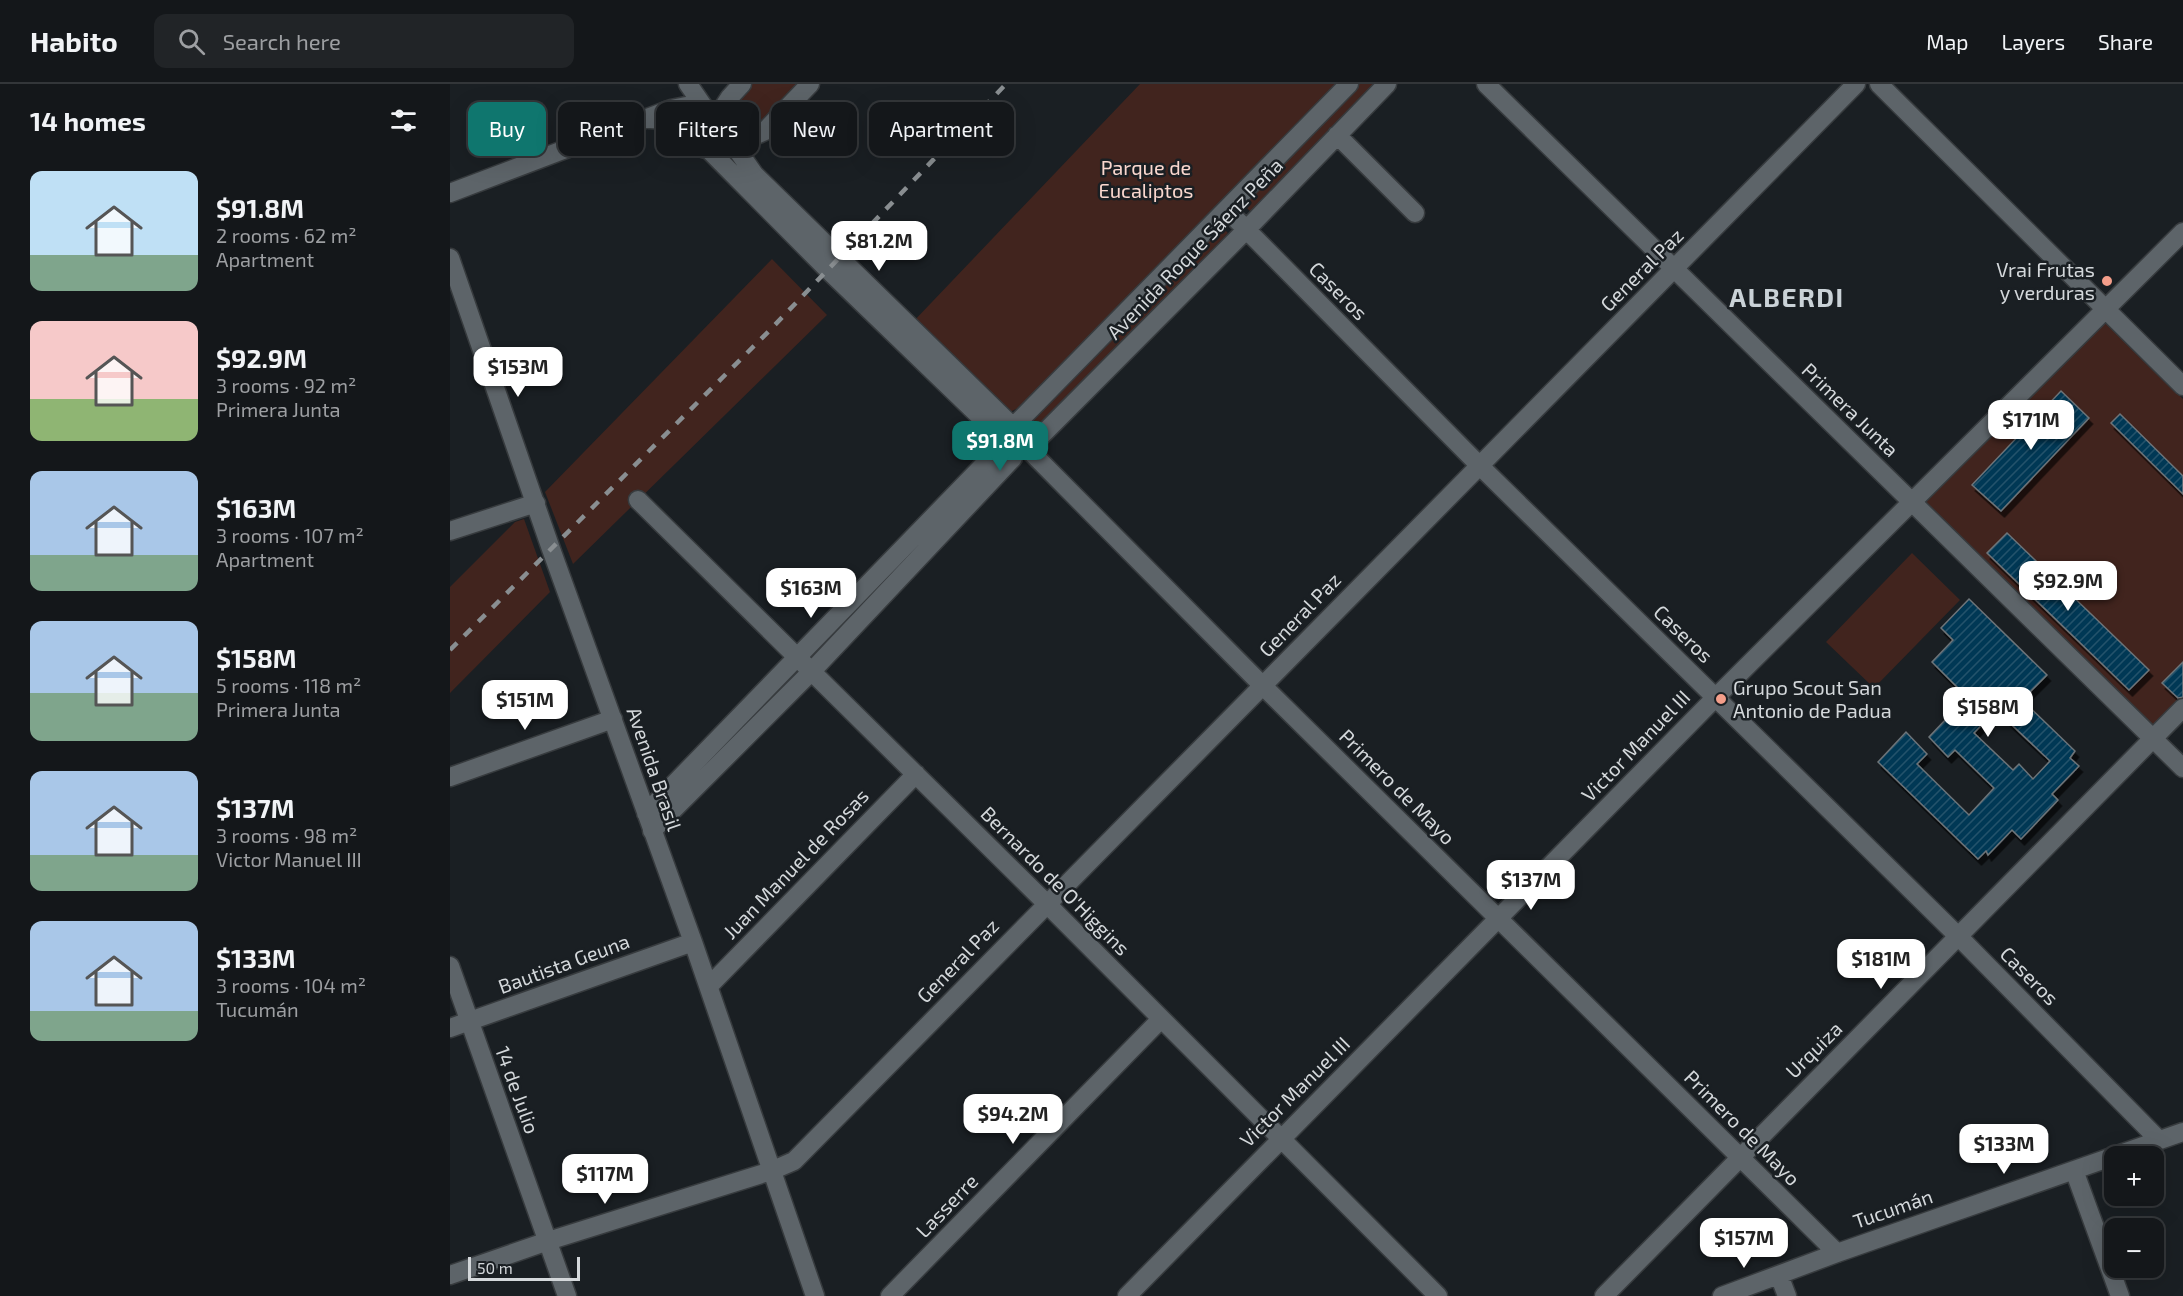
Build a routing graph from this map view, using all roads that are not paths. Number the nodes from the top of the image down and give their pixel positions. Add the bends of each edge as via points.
1 (688, 84) edge
2 (742, 84) edge
3 (810, 84) edge
4 (1349, 84) edge
5 (1387, 84) edge
6 (1486, 84) edge
7 (1856, 84) edge
8 (1879, 84) edge
9 (704, 102) edge
10 (724, 102) edge
11 (656, 115) edge
12 (647, 119) junction
13 (656, 119) edge
14 (759, 134) edge
15 (1337, 135) junction
16 (715, 156) edge
17 (742, 156) edge
18 (450, 193) edge
19 (1227, 210) junction
20 (1415, 213) dead end
21 (1246, 230) junction
22 (2183, 232) edge
23 (450, 258) edge
24 (1674, 269) junction
25 (2106, 311) junction
26 (900, 328) junction
27 (2183, 386) edge
28 (1008, 437) junction
29 (1032, 447) junction
30 (1479, 465) junction
31 (638, 500) dead end
32 (1912, 502) junction
33 (536, 503) junction
34 (450, 531) edge
35 (870, 596) junction
36 (798, 658) junction
37 (812, 670) junction
38 (1263, 686) junction
39 (1716, 697) junction
40 (2183, 708) edge
41 (613, 719) junction
42 (2153, 738) junction
43 (2183, 768) edge
44 (916, 774) junction
45 (450, 777) edge
46 (646, 813) junction
47 (652, 831) junction
48 (1046, 903) junction
49 (1498, 919) junction
50 (1959, 937) junction
51 (693, 942) junction
52 (450, 966) edge
53 (709, 986) junction
54 (1161, 1019) junction
55 (469, 1022) junction
56 (450, 1028) edge
57 (2183, 1132) edge
58 (1281, 1138) junction
59 (2159, 1140) junction
60 (1740, 1157) junction
61 (2074, 1170) junction
62 (771, 1171) junction
63 (548, 1241) junction
64 (1837, 1253) junction
65 (450, 1275) edge
66 (1779, 1275) junction
67 (567, 1296) edge
68 (815, 1296) edge
69 (890, 1296) edge
70 (1127, 1296) edge
71 (1438, 1296) edge
72 (1604, 1296) edge
73 (1722, 1296) edge
74 (1786, 1296) edge
75 (2120, 1296) edge

1 - 9 street
2 - 10 street
3 - 14 street
4 - 19 street, Avenida Roque Sáenz Peña
5 - 15 street, Avenida Roque Sáenz Peña
6 - 24 street, Primera Junta
7 - 24 street, General Paz
8 - 25 street
11 - 12 street
12 - 13 street
12 - 18 street
15 - 20 street
15 - 21 street, Avenida Roque Sáenz Peña
16 - 26 street
17 - 26 street via 754,174
19 - 21 street, Caseros
19 - 28 street, Avenida Roque Sáenz Peña
21 - 29 street, Avenida Roque Sáenz Peña
21 - 30 street, Caseros
22 - 25 street, Victor Manuel III
23 - 33 street, Avenida Brasil
24 - 30 street, General Paz
24 - 32 street, Primera Junta
25 - 27 street
25 - 32 street, Victor Manuel III
26 - 28 street
28 - 29 street via 1023,456
28 - 29 street, Primero de Mayo via 1029,428 1034,438
28 - 35 street, Avenida Roque Sáenz Peña via 984,477
29 - 38 street, Primero de Mayo
30 - 38 street, General Paz
30 - 39 street, Caseros
31 - 36 street, Bernardo de O'Higgins
32 - 39 street, Victor Manuel III
32 - 42 street, Primera Junta
33 - 34 street
33 - 41 street, Avenida Brasil
35 - 36 street, Avenida Roque Sáenz Peña
35 - 37 street, Avenida Roque Sáenz Peña
36 - 37 street, Bernardo de O'Higgins
36 - 46 street, Avenida Roque Sáenz Peña
37 - 44 street, Bernardo de O'Higgins
37 - 47 street, Avenida Roque Sáenz Peña
38 - 48 street, General Paz
38 - 49 street, Primero de Mayo
39 - 49 street, Victor Manuel III
39 - 50 street, Caseros
40 - 42 street, Urquiza
41 - 45 street
41 - 46 street, Avenida Brasil
42 - 43 street, Primera Junta
42 - 50 street, Urquiza
44 - 48 street, Bernardo de O'Higgins
44 - 53 street, Juan Manuel de Rosas
46 - 47 street, Avenida Brasil
47 - 51 street, Avenida Brasil
48 - 54 street, Bernardo de O'Higgins
48 - 62 street, General Paz via 794,1161
49 - 58 street, Victor Manuel III
49 - 60 street, Primero de Mayo
50 - 59 street, Caseros
50 - 60 street, Urquiza
51 - 53 street, Avenida Brasil
51 - 55 street, Bautista Geuna
52 - 55 street, 14 de Julio
53 - 62 street, Avenida Brasil
54 - 58 street, Bernardo de O'Higgins
54 - 69 street, Lasserre
55 - 56 street, Bautista Geuna
55 - 63 street, 14 de Julio
57 - 59 street, Tucumán
58 - 70 street, Victor Manuel III
58 - 71 street, Bernardo de O'Higgins
59 - 61 street, Tucumán
60 - 64 street, Primero de Mayo
60 - 72 street, Urquiza
61 - 64 street, Tucumán
61 - 75 street
62 - 63 street, General Paz
62 - 68 street, Avenida Brasil
63 - 65 street, General Paz
63 - 67 street, 14 de Julio
64 - 66 street, Tucumán
66 - 73 street, Tucumán
66 - 74 street

